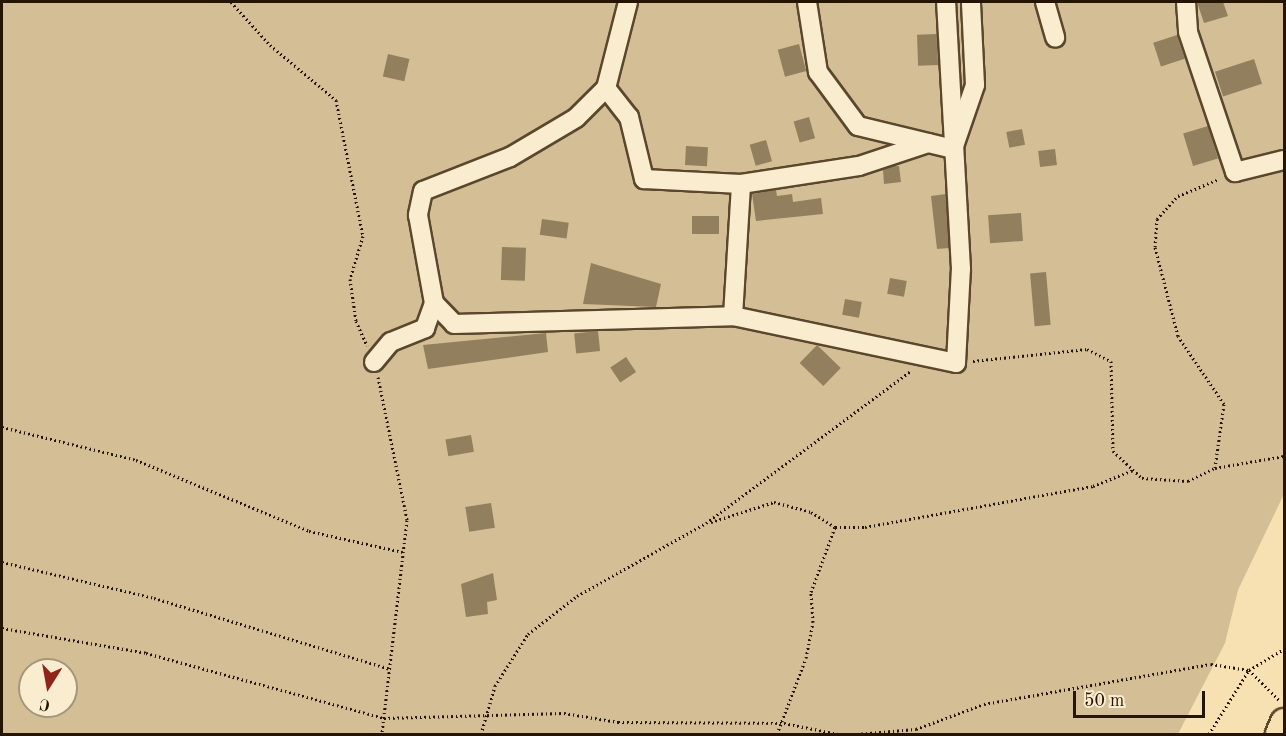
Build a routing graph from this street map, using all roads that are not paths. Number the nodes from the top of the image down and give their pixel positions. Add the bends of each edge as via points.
1 (627, 2) edge
2 (807, 2) edge
3 (946, 2) edge
4 (971, 2) edge
5 (1045, 2) edge
6 (1186, 2) edge
7 (1055, 38) dead end
8 (606, 88) junction
9 (927, 143) junction
10 (952, 149) junction
11 (1284, 160) edge
12 (741, 184) junction
13 (434, 303) junction
14 (733, 316) junction
15 (374, 362) dead end
16 (1284, 722) edge
17 (1279, 735) edge

1 - 8 lane
2 - 9 lane via 818,72 835,101 858,126
3 - 10 lane
4 - 10 lane via 975,86
5 - 7 lane
6 - 11 lane via 1188,32 1235,172
8 - 12 lane via 629,117 644,179
8 - 13 lane via 576,118 510,157 423,191 418,215
9 - 10 lane
9 - 12 lane via 859,166
10 - 14 lane via 961,269 956,363
12 - 14 lane
13 - 14 lane via 454,324
13 - 15 lane via 425,328 391,342
16 - 17 highway

